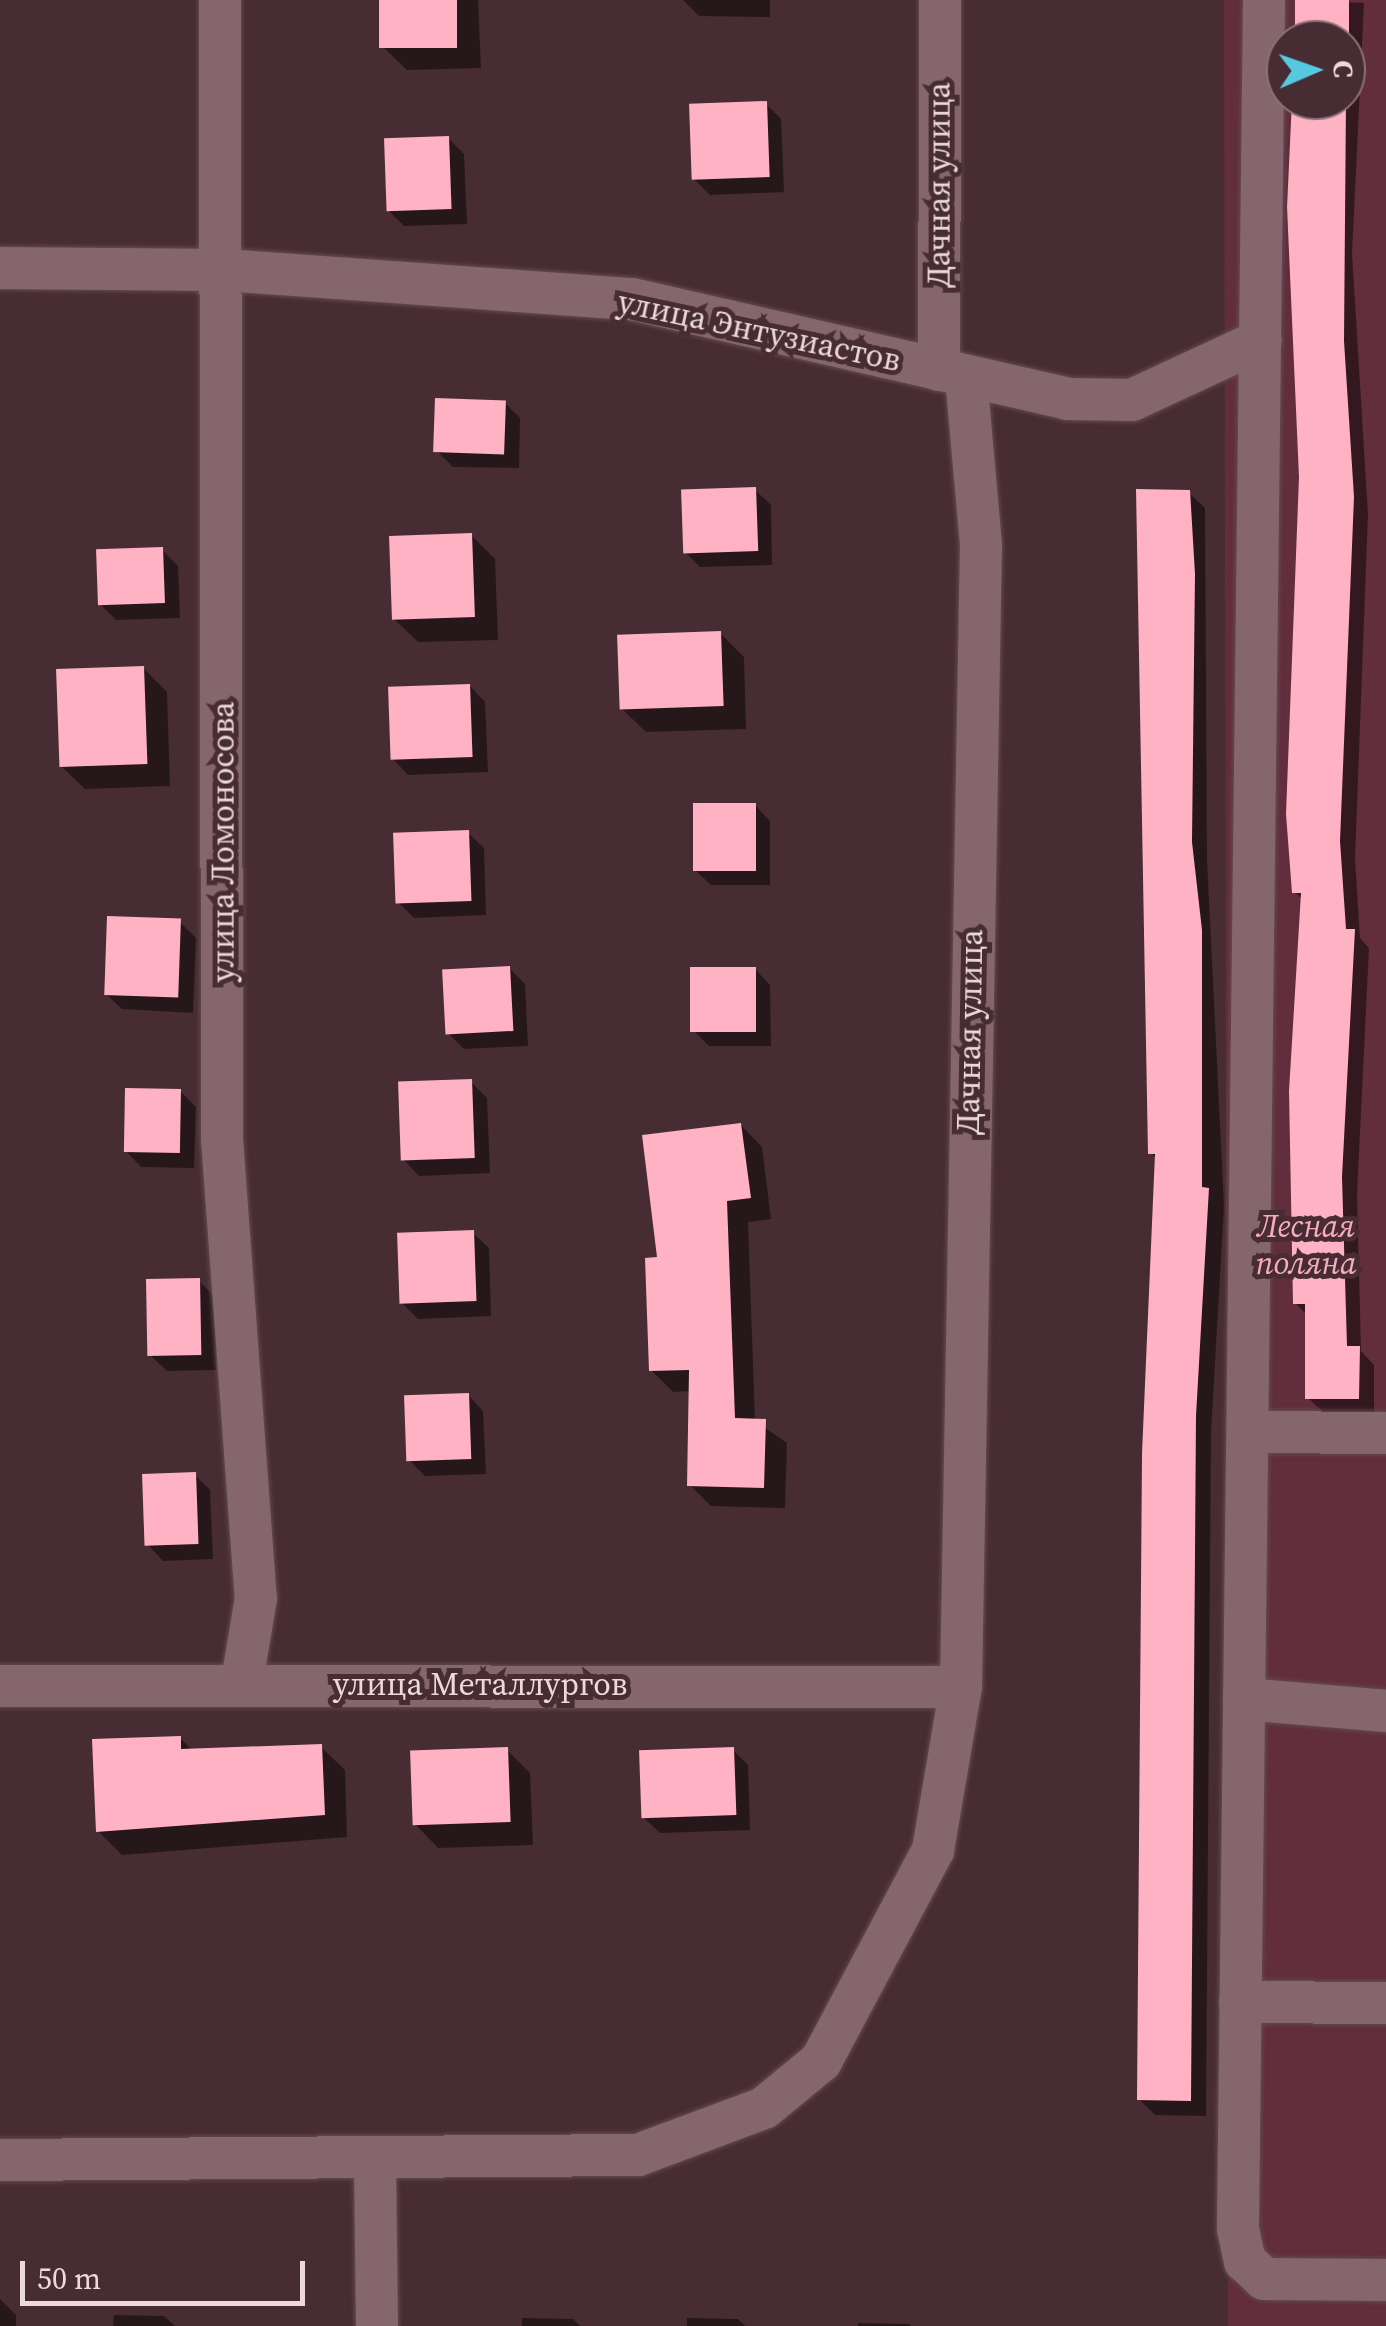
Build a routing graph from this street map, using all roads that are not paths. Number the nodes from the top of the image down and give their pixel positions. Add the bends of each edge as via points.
1 (220, 0) edge
2 (940, 0) edge
3 (1264, 0) edge
4 (0, 268) edge
5 (224, 270) junction
6 (1262, 340) junction
7 (953, 373) junction
8 (1248, 1432) junction
9 (1386, 1432) edge
10 (242, 1682) junction
11 (0, 1686) edge
12 (961, 1687) junction
13 (1244, 1699) junction
14 (1386, 1710) edge
15 (1240, 2002) junction
16 (1386, 2003) edge
17 (0, 2160) edge
18 (375, 2163) junction
19 (1386, 2280) edge
20 (377, 2326) edge

1 - 5 street, улица Ломоносова
2 - 7 street, Дачная улица
3 - 6 street
4 - 5 street, улица Энтузиастов
5 - 7 street, улица Энтузиастов via 632,299
5 - 10 street, улица Ломоносова via 222,1139 256,1598
6 - 7 street, улица Энтузиастов via 1132,400 1067,399
6 - 8 street
7 - 12 street, Дачная улица via 981,544
8 - 9 street
8 - 13 street
10 - 11 street, улица Металлургов via 88,1692
10 - 12 street, улица Металлургов
12 - 18 street, Дачная улица via 933,1850 821,2061 764,2108 638,2155
13 - 14 street
13 - 15 street
15 - 16 street
15 - 19 street via 1245,2261 1264,2279
17 - 18 street, Дачная улица
18 - 20 street

